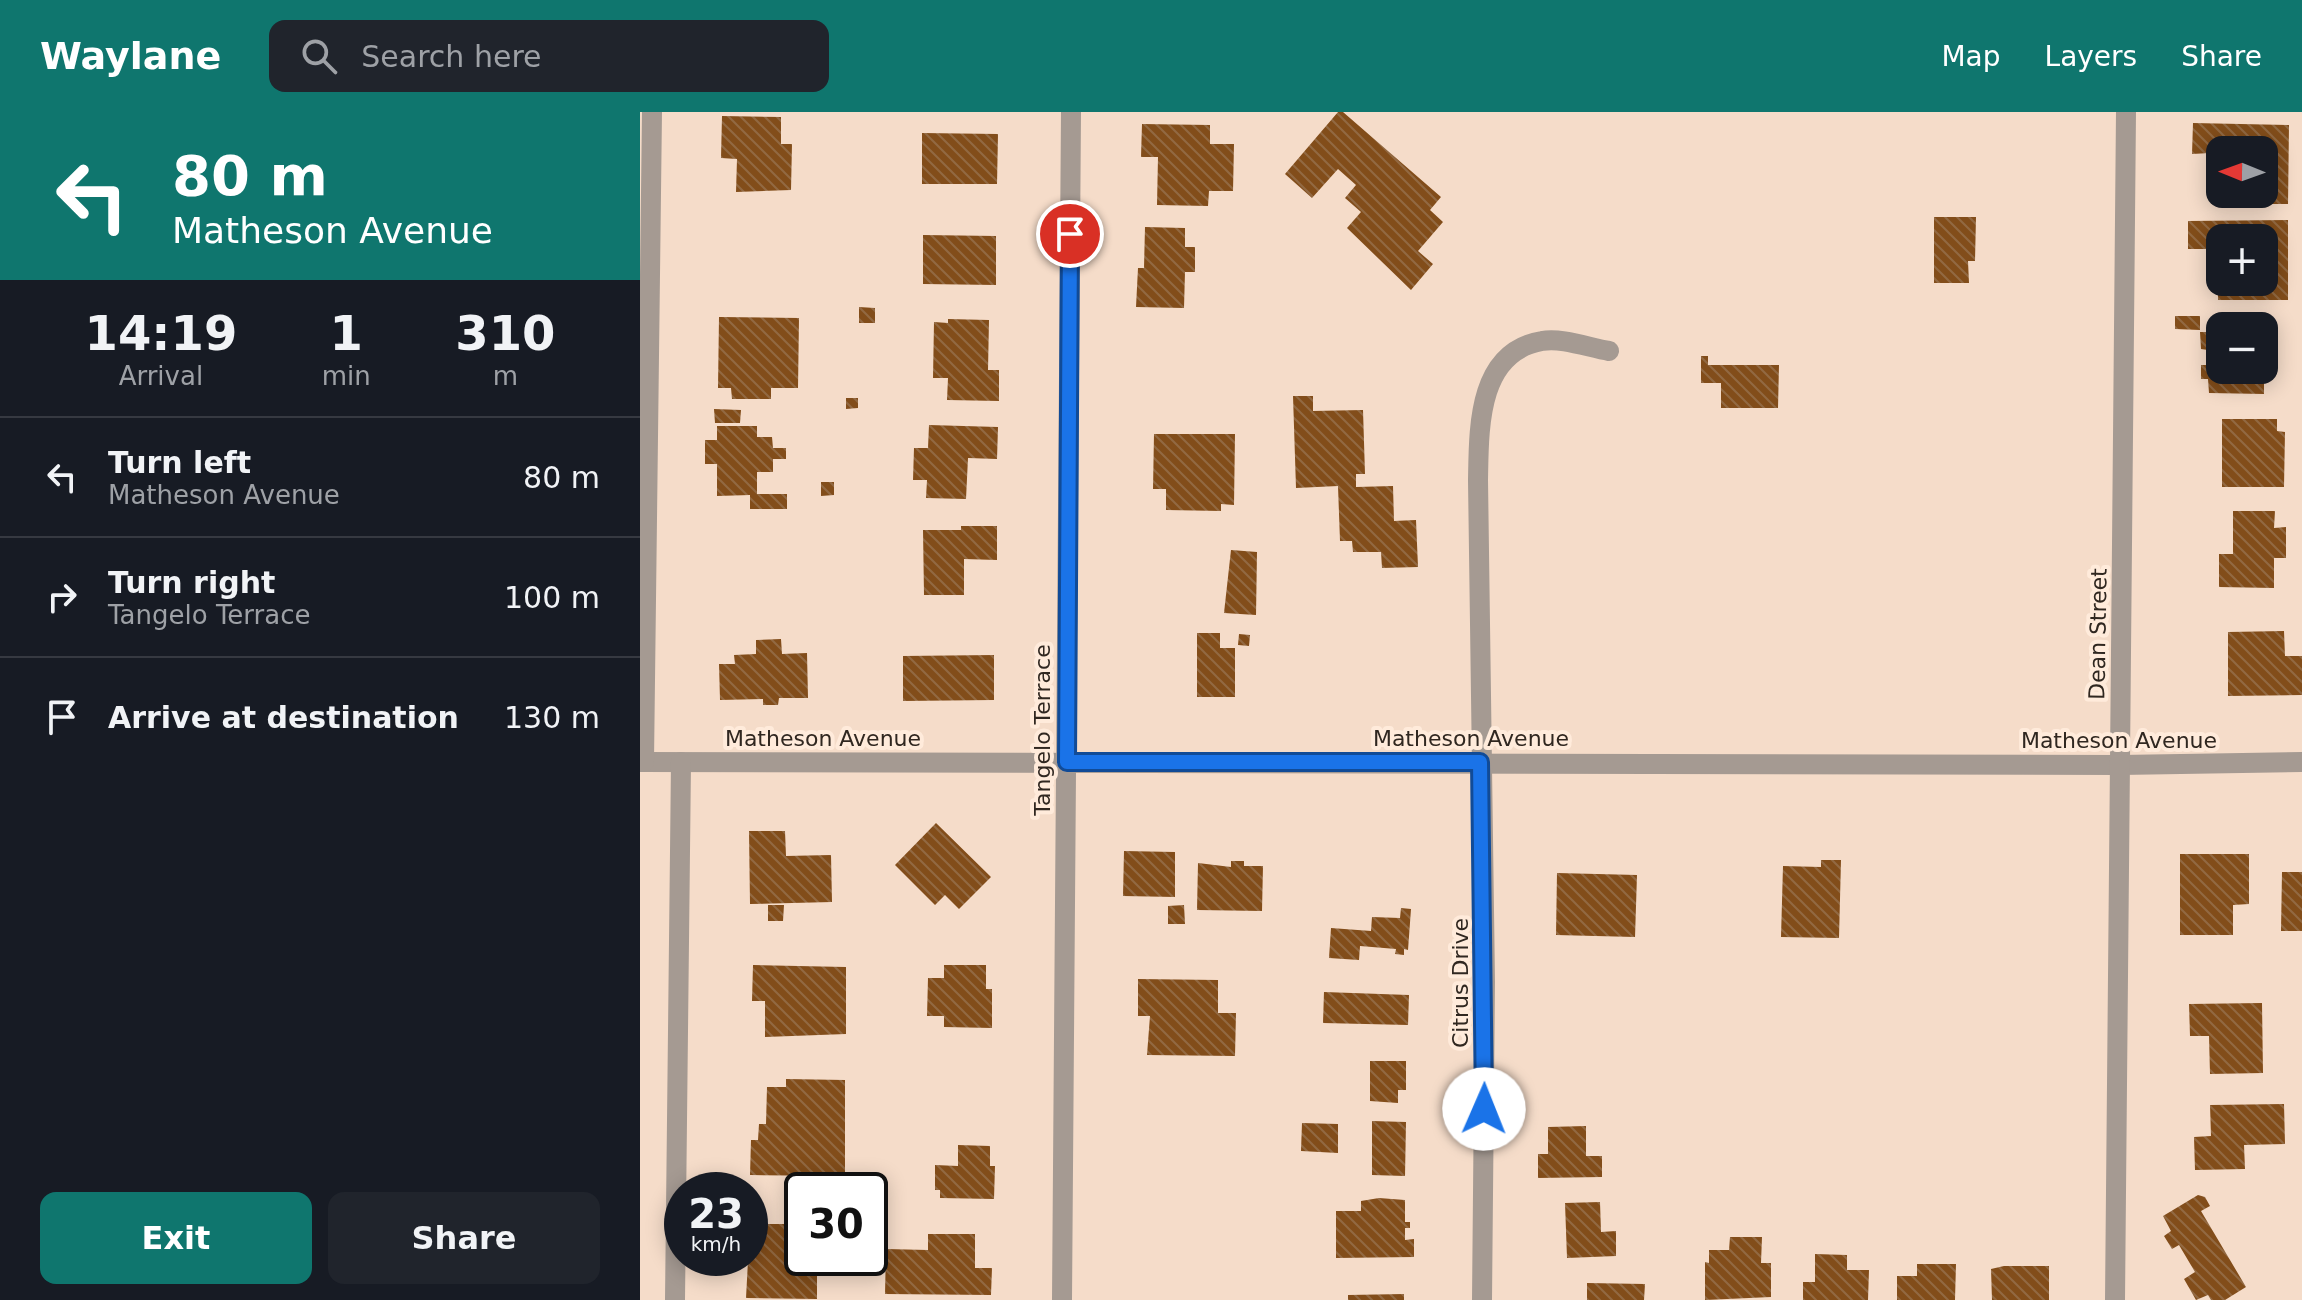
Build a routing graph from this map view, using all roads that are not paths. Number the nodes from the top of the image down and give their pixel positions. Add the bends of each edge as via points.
1 (652, 112) edge
2 (1071, 112) edge
3 (2126, 112) edge
4 (1609, 351) dead end
5 (642, 762) edge
6 (681, 762) junction
7 (1067, 762) junction
8 (1480, 762) junction
9 (2302, 762) edge
10 (2120, 765) junction
11 (675, 1300) edge
12 (1062, 1300) edge
13 (1482, 1300) edge
14 (2115, 1300) edge

1 - 5 street
2 - 7 street, Tangelo Terrace
3 - 10 street, Dean Street
4 - 8 street, Citrus Drive via 1543,340 1515,351 1493,373 1481,408
5 - 6 street, Matheson Avenue
6 - 7 street, Matheson Avenue
6 - 11 street
7 - 8 street, Matheson Avenue
7 - 12 street, Tangelo Terrace
8 - 10 street, Matheson Avenue
8 - 13 street, Citrus Drive via 1485,982
9 - 10 street, Matheson Avenue
10 - 14 street, Dean Street

